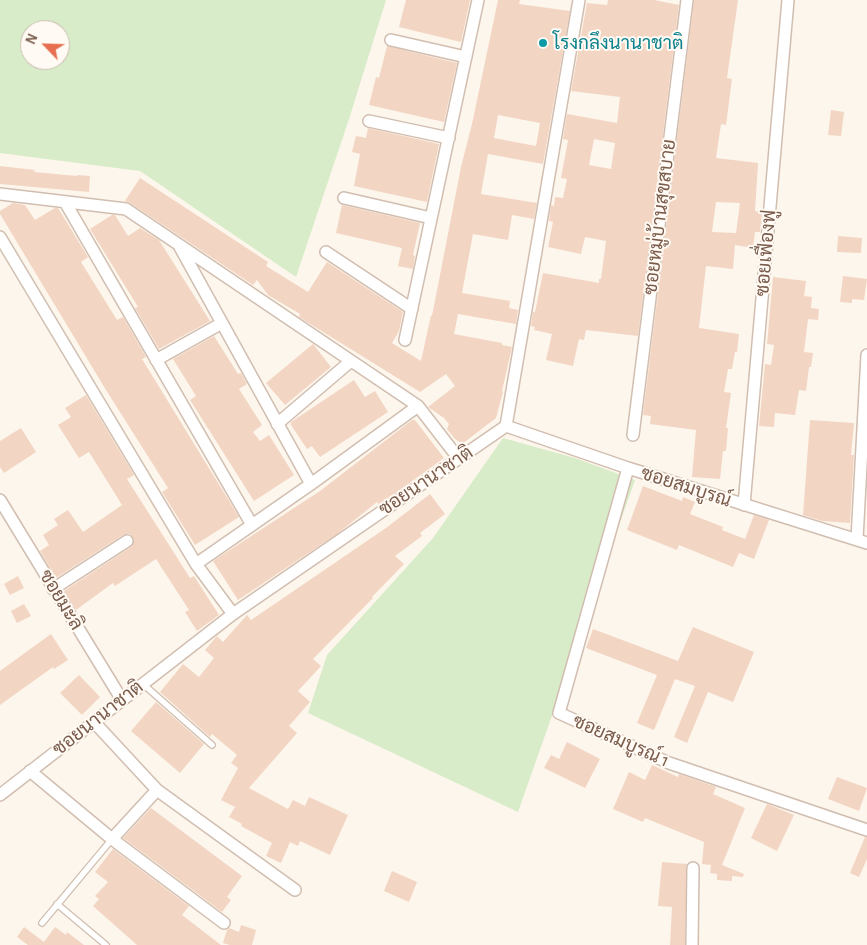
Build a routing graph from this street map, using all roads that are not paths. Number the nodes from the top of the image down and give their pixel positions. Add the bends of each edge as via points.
1 (478, 0) edge
2 (578, 0) edge
3 (687, 0) edge
4 (788, 0) edge
5 (391, 40) dead end
6 (466, 57) junction
7 (369, 121) dead end
8 (449, 138) junction
9 (0, 194) edge
10 (344, 198) dead end
11 (65, 202) junction
12 (432, 218) junction
13 (0, 237) edge
14 (178, 245) junction
15 (326, 252) dead end
16 (412, 310) junction
17 (222, 322) junction
18 (405, 340) dead end
19 (867, 355) edge
20 (156, 360) junction
21 (351, 361) junction
22 (418, 406) junction
23 (277, 424) junction
24 (506, 426) junction
25 (633, 435) dead end
26 (459, 459) junction
27 (628, 468) junction
28 (311, 484) junction
29 (0, 500) edge
30 (744, 505) junction
31 (252, 525) junction
32 (126, 541) dead end
33 (862, 541) edge
34 (196, 564) junction
35 (53, 589) junction
36 (233, 614) junction
37 (144, 684) junction
38 (122, 700) junction
39 (94, 722) junction
40 (212, 745) dead end
41 (30, 771) junction
42 (157, 790) junction
43 (0, 795) edge
44 (867, 830) edge
45 (112, 839) junction
46 (693, 868) dead end
47 (295, 890) dead end
48 (57, 904) junction
49 (42, 923) dead end
50 (224, 923) dead end
51 (106, 945) edge
52 (692, 945) edge

1 - 6 street
2 - 24 street
3 - 25 street, ซอยหมู่บ้านสุขสบาย
4 - 30 street, ซอยเฟื่องฟู
5 - 6 street
6 - 8 street
7 - 8 street
8 - 12 street
9 - 11 street
10 - 12 street
11 - 14 street via 126,209
11 - 20 street
12 - 16 street
13 - 34 street
14 - 17 street
14 - 21 street
15 - 16 street
16 - 18 street
17 - 20 street
17 - 23 street
19 - 33 street
20 - 31 street
21 - 22 street
21 - 23 street
22 - 26 street
22 - 28 street
23 - 28 street
24 - 26 street, ซอยนานาชาติ
24 - 27 street, ซอยสมบูรณ์
26 - 36 street, ซอยนานาชาติ
27 - 30 street, ซอยสมบูรณ์
27 - 44 street, ซอยสมบูรณ์ 1 via 558,713 669,763
28 - 31 street
29 - 35 street, ซอยมะลิ
30 - 33 street, ซอยสมบูรณ์
31 - 34 street
32 - 35 street
34 - 36 street
35 - 38 street, ซอยมะลิ
36 - 37 street, ซอยนานาชาติ
37 - 38 street, ซอยนานาชาติ
37 - 40 lane
38 - 39 street, ซอยนานาชาติ
39 - 41 street, ซอยนานาชาติ
39 - 42 street
41 - 43 street, ซอยนานาชาติ
41 - 45 street
42 - 45 street
42 - 47 street
45 - 48 lane
45 - 50 street
46 - 52 street
48 - 49 lane
48 - 51 lane

